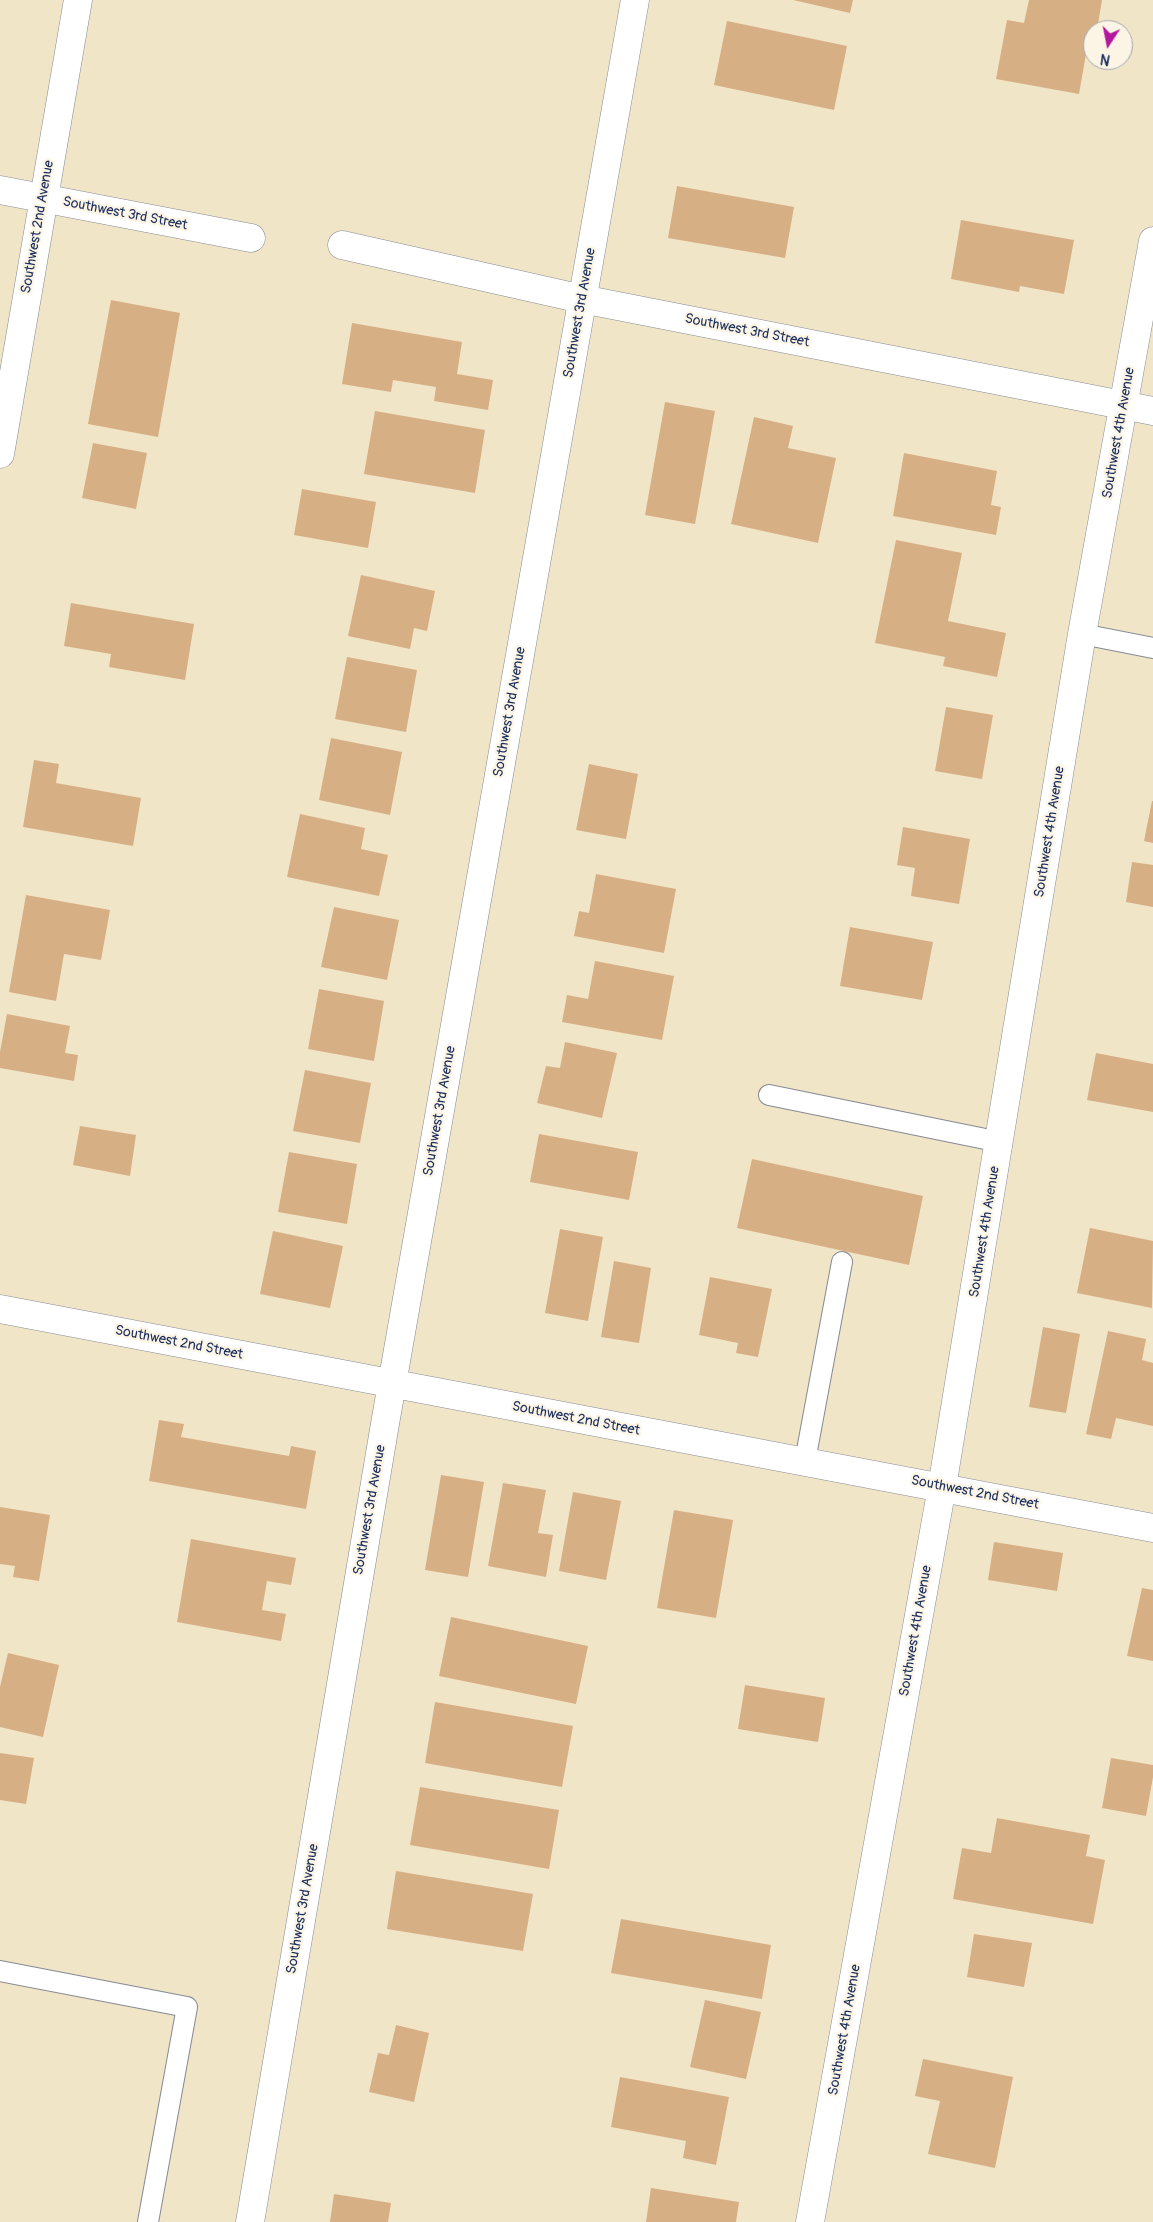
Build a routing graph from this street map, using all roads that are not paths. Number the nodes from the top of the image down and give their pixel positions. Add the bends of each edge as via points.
1 (78, 0) edge
2 (635, 0) edge
3 (0, 190) edge
4 (43, 199) junction
5 (251, 238) dead end
6 (1153, 241) edge
7 (342, 245) dead end
8 (582, 299) junction
9 (1124, 406) junction
10 (1153, 411) edge
11 (0, 454) edge
12 (1082, 634) junction
13 (1153, 648) edge
14 (769, 1095) dead end
15 (1000, 1142) junction
16 (842, 1262) dead end
17 (0, 1309) edge
18 (392, 1384) junction
19 (804, 1461) junction
20 (942, 1487) junction
21 (1153, 1528) edge
22 (0, 1970) edge
23 (148, 2222) edge
24 (250, 2222) edge
25 (810, 2222) edge

1 - 4 street, Southwest 2nd Avenue
2 - 8 street, Southwest 3rd Avenue
3 - 4 street, Southwest 3rd Street
4 - 5 street, Southwest 3rd Street
4 - 11 street, Southwest 2nd Avenue
6 - 9 street, Southwest 4th Avenue
7 - 8 street, Southwest 3rd Street
8 - 9 street, Southwest 3rd Street
8 - 18 street, Southwest 3rd Avenue
9 - 10 street, Southwest 3rd Street
9 - 12 street, Southwest 4th Avenue
12 - 13 lane
12 - 15 street, Southwest 4th Avenue
14 - 15 lane
15 - 20 street, Southwest 4th Avenue
16 - 19 lane
17 - 18 street, Southwest 2nd Street
18 - 19 street, Southwest 2nd Street
18 - 24 street, Southwest 3rd Avenue
19 - 20 street, Southwest 2nd Street
20 - 21 street, Southwest 2nd Street
20 - 25 street, Southwest 4th Avenue
22 - 23 lane via 187,2007

